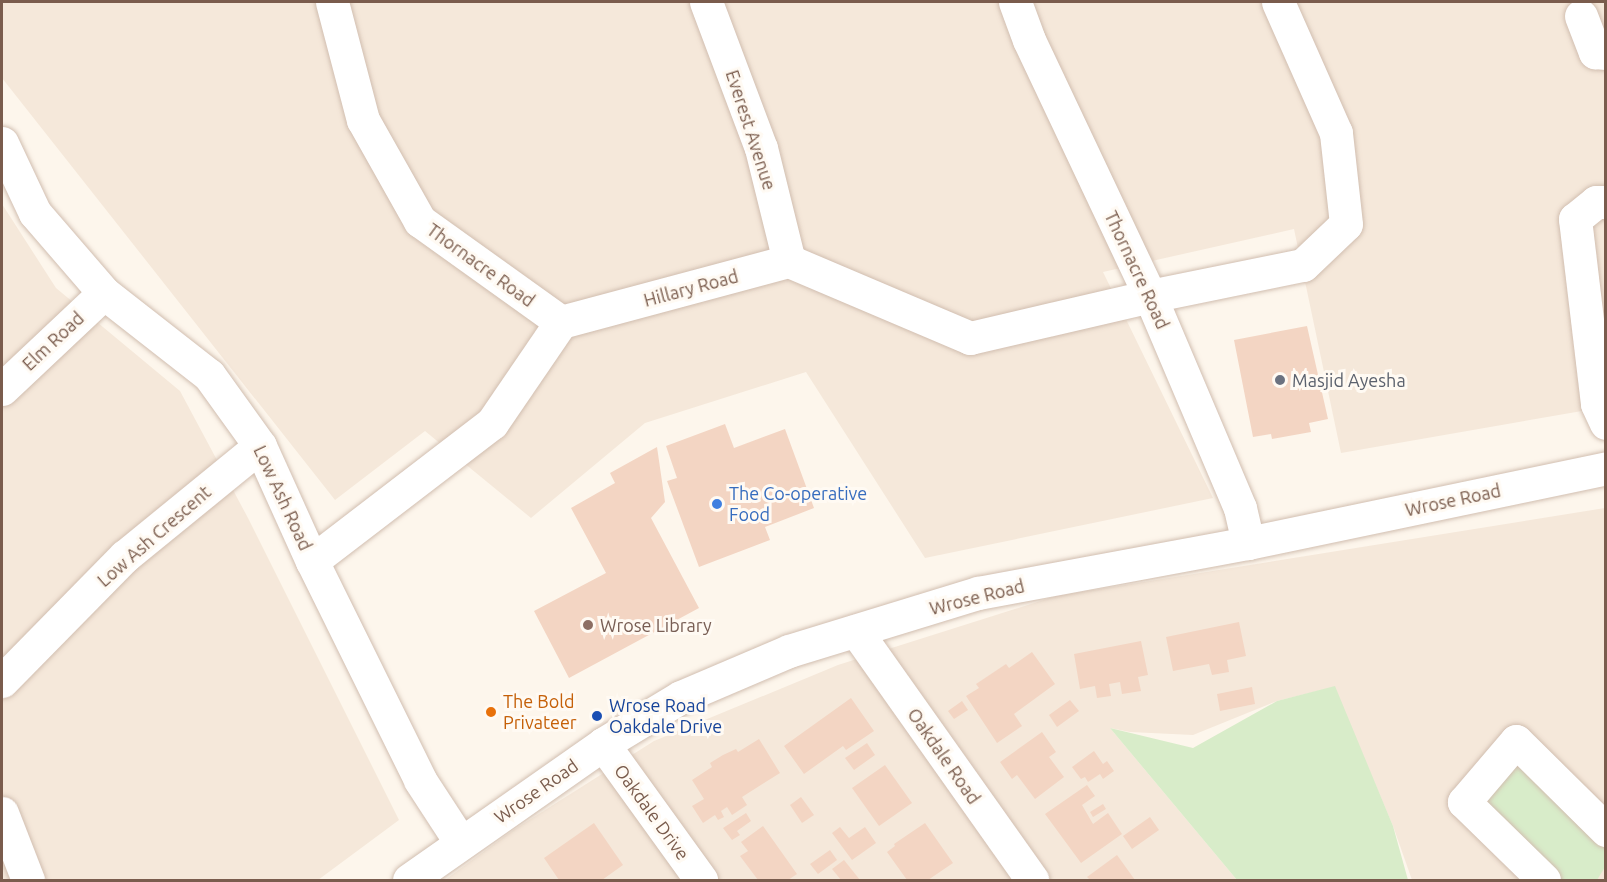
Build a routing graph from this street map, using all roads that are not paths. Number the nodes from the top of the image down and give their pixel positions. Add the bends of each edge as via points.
1 (332, 2) edge
2 (706, 2) edge
3 (1015, 2) edge
4 (1278, 2) edge
5 (1581, 16) dead end
6 (1605, 53) edge
7 (2, 143) edge
8 (1605, 202) edge
9 (789, 261) junction
10 (104, 293) junction
11 (1150, 296) junction
12 (561, 322) junction
13 (2, 389) edge
14 (1605, 423) edge
15 (260, 446) junction
16 (1605, 468) edge
17 (1248, 543) junction
18 (312, 561) junction
19 (856, 631) junction
20 (2, 681) edge
21 (603, 744) junction
22 (2, 813) edge
23 (1605, 830) edge
24 (461, 843) junction
25 (28, 880) edge
26 (409, 880) edge
27 (701, 880) edge
28 (1032, 880) edge
29 (1544, 880) edge

1 - 12 street, Thornacre Road via 363,120 420,221
2 - 9 street, Everest Avenue via 761,148
3 - 11 street, Thornacre Road via 1029,40
4 - 11 street via 1336,132 1346,224 1303,266
5 - 6 street via 1595,52
7 - 10 street, Low Ash Road via 35,213
8 - 14 street via 1596,202 1575,219 1597,404
9 - 11 street via 970,338
9 - 12 street, Hillary Road
10 - 13 street, Elm Road
10 - 15 street, Low Ash Road via 210,375
11 - 17 street, Thornacre Road via 1240,508
12 - 18 street via 492,423
15 - 18 street, Low Ash Road
15 - 20 street, Low Ash Crescent via 125,556
16 - 17 street, Wrose Road
17 - 19 street, Wrose Road via 978,593
18 - 24 street, Low Ash Road via 420,780
19 - 21 street, Wrose Road via 789,651 681,697
19 - 28 street, Oakdale Road
21 - 24 street, Wrose Road
21 - 27 street, Oakdale Drive
22 - 25 street
23 - 29 street via 1516,741 1464,802
24 - 26 street, Wrose Road

